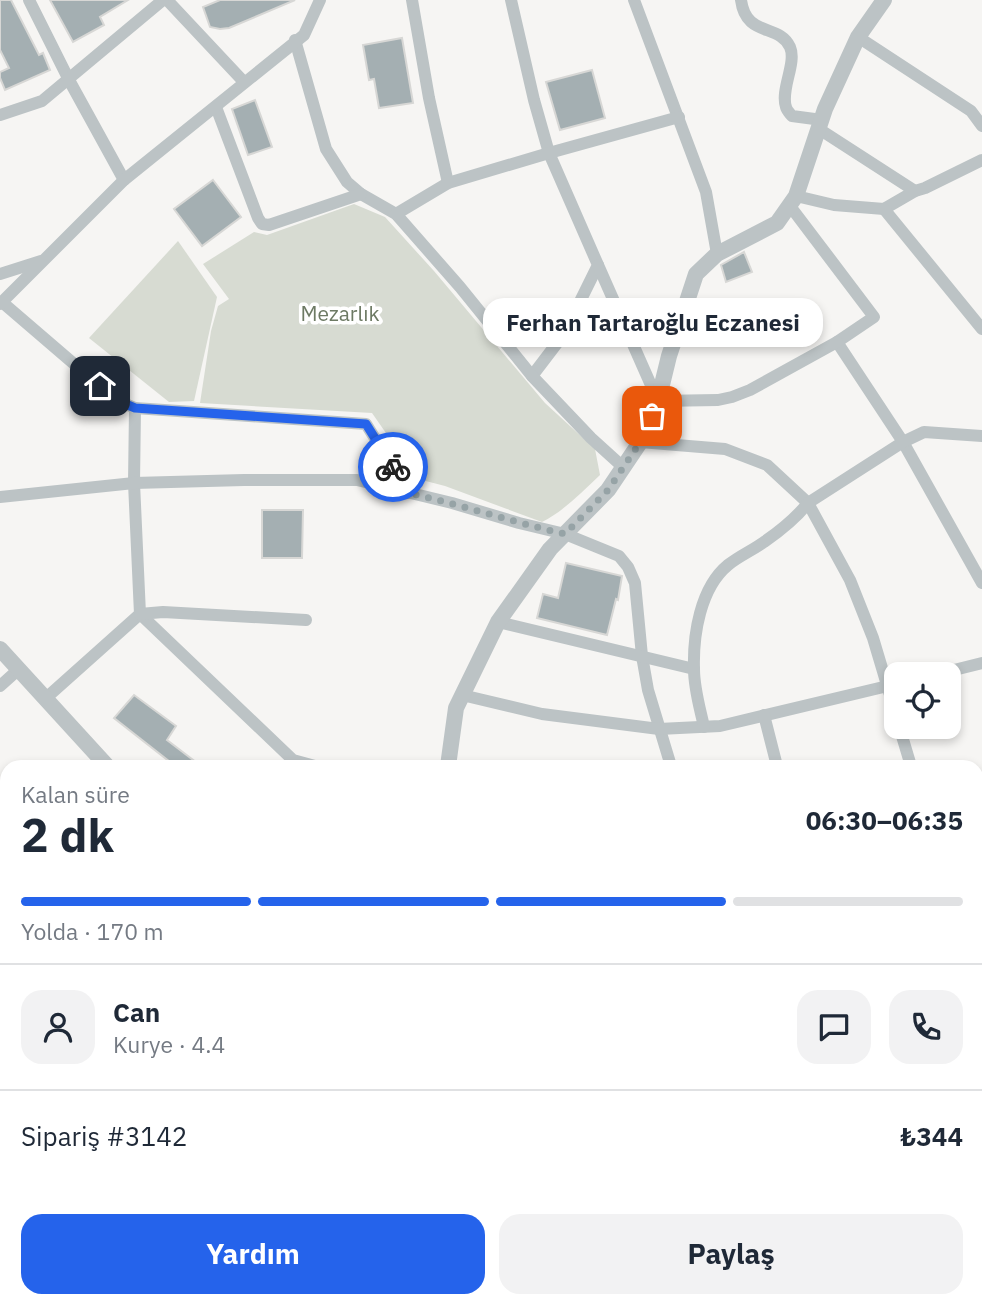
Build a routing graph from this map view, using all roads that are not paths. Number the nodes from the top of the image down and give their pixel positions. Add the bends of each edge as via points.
1 (29, 0) edge
2 (165, 0) edge
3 (320, 0) edge
4 (412, 0) edge
5 (511, 0) edge
6 (741, 0) edge
7 (884, 0) edge
8 (640, 1) edge
9 (858, 37) junction
10 (295, 40) junction
11 (69, 80) junction
12 (244, 82) junction
13 (216, 107) junction
14 (0, 115) edge
15 (679, 117) junction
16 (820, 124) junction
17 (982, 126) edge
18 (550, 153) junction
19 (982, 160) edge
20 (124, 180) junction
21 (448, 183) junction
22 (915, 191) junction
23 (361, 194) junction
24 (793, 201) junction
25 (884, 209) junction
26 (396, 214) junction
27 (717, 254) junction
28 (44, 260) junction
29 (598, 265) junction
30 (2, 271) edge
31 (1, 303) edge
32 (982, 328) edge
33 (837, 342) junction
34 (532, 376) junction
35 (657, 401) junction
36 (135, 408) junction
37 (982, 436) edge
38 (640, 442) junction
39 (903, 442) junction
40 (623, 467) junction
41 (134, 483) junction
42 (409, 493) junction
43 (0, 496) edge
44 (808, 503) junction
45 (565, 534) junction
46 (982, 583) edge
47 (140, 614) junction
48 (306, 620) dead end
49 (498, 622) junction
50 (0, 649) edge
51 (642, 656) junction
52 (982, 663) edge
53 (884, 665) edge
54 (961, 668) edge
55 (19, 669) junction
56 (694, 669) junction
57 (0, 686) edge
58 (884, 687) edge
59 (462, 695) junction
60 (46, 698) junction
61 (764, 715) junction
62 (704, 727) junction
63 (659, 729) junction
64 (903, 739) edge
65 (102, 760) edge
66 (293, 760) edge
67 (449, 760) edge
68 (669, 760) edge
69 (775, 760) edge
70 (909, 760) edge

1 - 11 street
2 - 11 street
2 - 12 street
3 - 10 street via 304,35
4 - 21 street
5 - 18 street
6 - 16 street via 751,23 789,44 786,108 792,116
7 - 9 street
8 - 15 street
9 - 16 street
9 - 17 street via 971,111
10 - 12 street
10 - 23 street via 326,149 347,182
11 - 14 street via 42,101
11 - 20 street
12 - 13 street
13 - 20 street
13 - 23 street via 262,224
15 - 18 street
15 - 27 street via 706,192
16 - 22 street
16 - 24 street
18 - 21 street
18 - 29 street
19 - 22 street
20 - 28 street
21 - 26 street
22 - 25 street
23 - 26 street
24 - 25 street
24 - 27 street via 777,223
24 - 33 street via 874,317
25 - 32 street
26 - 34 street
27 - 35 street via 696,274
28 - 30 street
28 - 31 street
29 - 34 street via 564,334
29 - 35 street
31 - 36 street via 116,400
33 - 35 street via 732,397
33 - 39 street
34 - 40 street
35 - 38 street
36 - 41 street
36 - 42 street via 366,424
37 - 39 street via 924,432
38 - 40 street
38 - 44 street via 725,449 767,465
39 - 44 street
39 - 46 street
40 - 45 street via 608,490
41 - 42 street via 357,480
41 - 43 street
41 - 47 street
42 - 45 street
44 - 53 street via 850,580
44 - 56 street via 765,542 728,565 709,588 696,634
45 - 49 street
45 - 51 street via 619,556 628,567 635,583
47 - 48 street
47 - 60 street
47 - 66 street
49 - 51 street
49 - 59 street
50 - 55 street
51 - 56 street
51 - 63 street
52 - 54 street
55 - 57 street
55 - 60 street
56 - 62 street
58 - 61 street
59 - 63 street via 542,713
59 - 67 street
60 - 65 street
61 - 62 street
61 - 69 street
62 - 63 street
63 - 68 street
64 - 70 street

